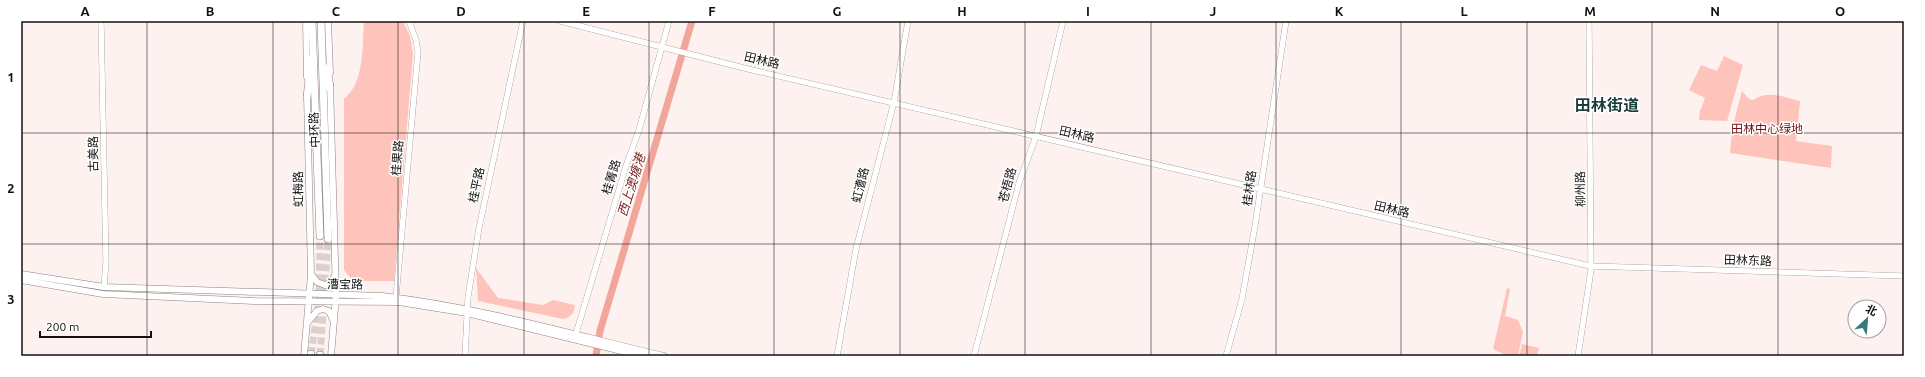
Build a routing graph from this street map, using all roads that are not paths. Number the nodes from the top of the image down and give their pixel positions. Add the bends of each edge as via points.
1 (101, 21) edge
2 (306, 21) edge
3 (312, 21) edge
4 (321, 21) edge
5 (328, 21) edge
6 (409, 21) edge
7 (523, 21) edge
8 (560, 21) edge
9 (669, 21) edge
10 (908, 21) edge
11 (1063, 21) edge
12 (1286, 21) edge
13 (1589, 21) edge
14 (313, 33) junction
15 (322, 33) junction
16 (661, 47) junction
17 (330, 88) junction
18 (307, 98) junction
19 (894, 102) junction
20 (1036, 136) junction
21 (1260, 189) junction
22 (320, 236) tunnel mouth
23 (328, 239) tunnel mouth
24 (1590, 266) junction
25 (21, 274) edge
26 (311, 274) junction
27 (336, 274) junction
28 (1904, 276) edge
29 (21, 280) edge
30 (104, 287) junction
31 (311, 294) junction
32 (336, 295) junction
33 (396, 297) junction
34 (310, 302) junction
35 (335, 302) junction
36 (467, 311) junction
37 (308, 322) junction
38 (334, 323) junction
39 (575, 337) junction
40 (605, 345) junction
41 (309, 355) edge
42 (331, 356) edge
43 (465, 356) edge
44 (642, 356) edge
45 (664, 356) edge
46 (837, 356) edge
47 (974, 356) edge
48 (1226, 356) edge
49 (1578, 356) edge

1 - 30 street, 古美路 via 106,262
2 - 18 main road, 虹梅路
3 - 14 highway, 中环路
4 - 15 highway, 中环路
5 - 17 main road
6 - 33 street, 桂果路 via 418,52
7 - 36 street, 桂平路 via 479,228
8 - 16 street, 田林路
9 - 16 street, 桂箐路
10 - 19 street, 虹漕路
11 - 20 street, 苍梧路
12 - 21 street, 桂林路
13 - 24 street, 柳州路
14 - 18 highway
14 - 22 highway, 中环路
15 - 17 highway
15 - 23 highway, 中环路
16 - 19 street, 田林路
16 - 39 street, 桂箐路 via 639,130
17 - 27 main road
18 - 26 main road, 虹梅路
19 - 20 street, 田林路
19 - 46 street, 虹漕路 via 856,249
20 - 21 street, 田林路
20 - 47 street, 苍梧路 via 1019,183
21 - 24 street, 田林路
21 - 48 street, 桂林路 via 1242,299
24 - 28 street, 田林东路
24 - 49 street, 柳州路
25 - 30 main road, 漕宝路
26 - 27 main road via 317,282 326,286 332,282
26 - 31 main road, 虹梅路
27 - 32 main road
29 - 34 main road, 漕宝路 via 104,294
30 - 31 main road, 漕宝路
31 - 32 main road, 漕宝路
31 - 34 main road, 虹梅路
32 - 33 main road, 漕宝路
32 - 35 main road
33 - 36 main road, 漕宝路
34 - 35 main road, 漕宝路
34 - 37 main road, 虹梅路
35 - 36 main road, 漕宝路 via 399,302
35 - 38 main road
36 - 39 main road, 漕宝路
36 - 43 street, 桂平路
37 - 38 main road via 317,311 323,309 329,311
37 - 41 main road, 虹梅路
38 - 42 main road
39 - 40 main road, 漕宝路
40 - 44 main road, 漕宝路
40 - 45 main road, 漕宝路

